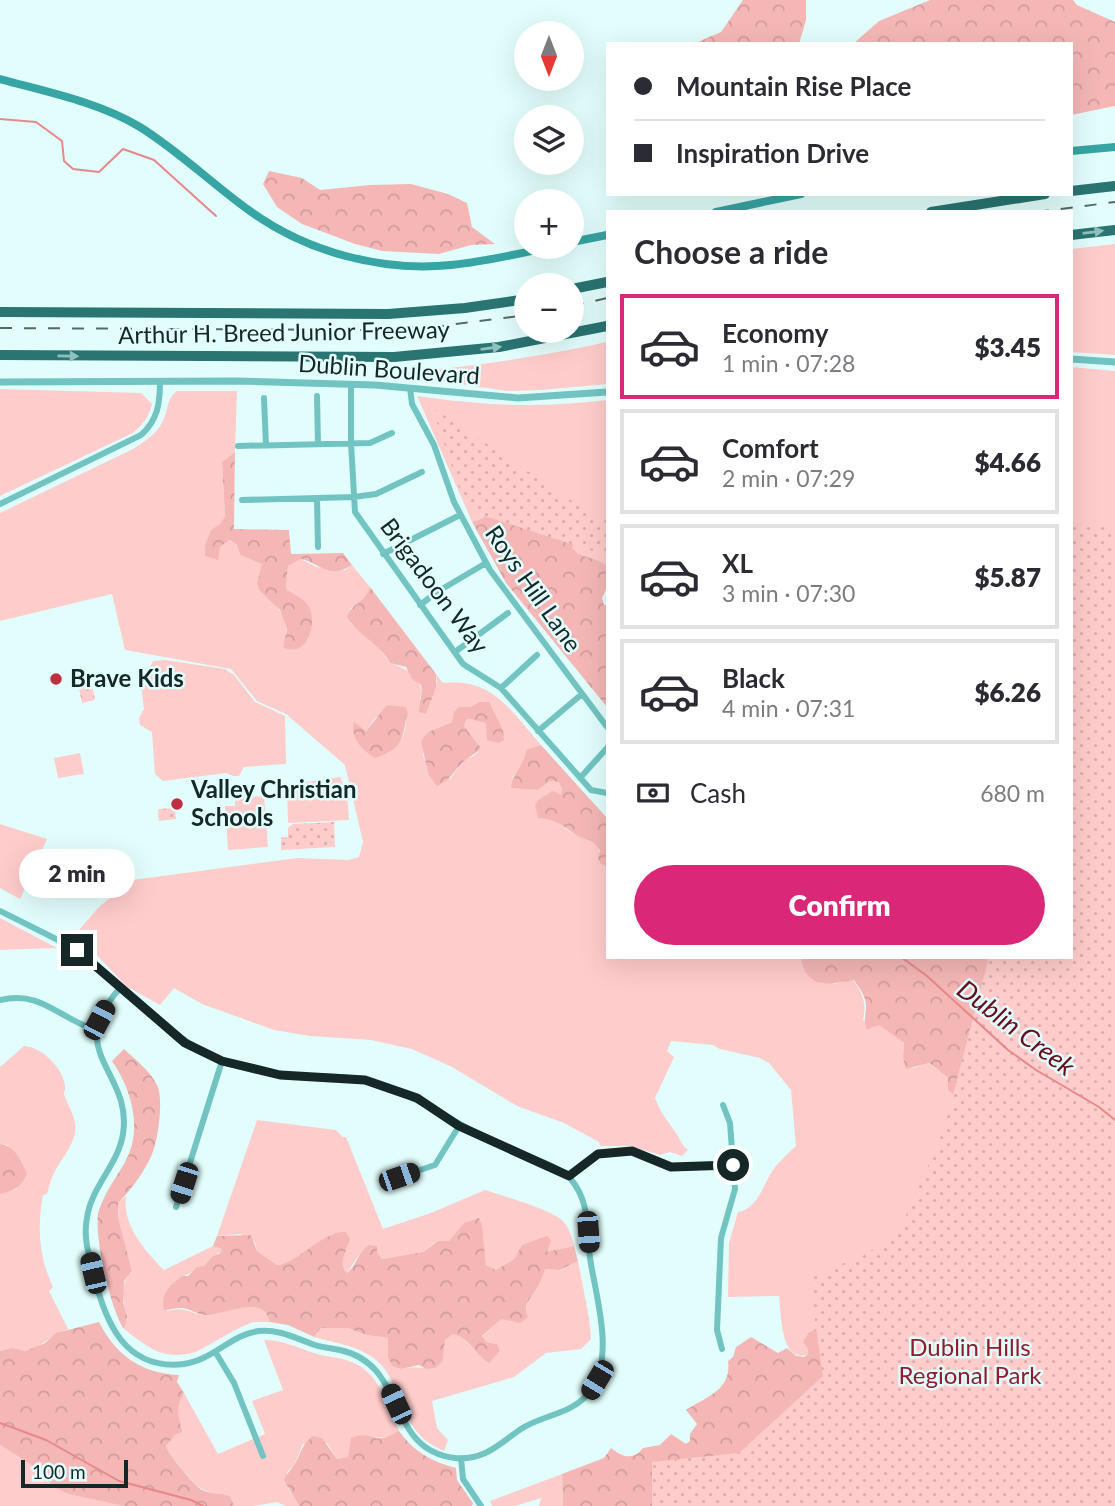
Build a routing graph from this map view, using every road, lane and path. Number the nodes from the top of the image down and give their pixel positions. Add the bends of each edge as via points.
1 (0, 79) edge
2 (1115, 147) edge
3 (1073, 151) edge
4 (1115, 186) edge
5 (1073, 191) edge
6 (792, 196) edge
7 (1032, 196) edge
8 (725, 210) edge
9 (944, 210) edge
10 (1115, 230) edge
11 (606, 234) edge
12 (1073, 235) edge
13 (584, 239) edge
14 (514, 254) edge
15 (606, 282) edge
16 (584, 287) edge
17 (514, 301) edge
18 (0, 312) edge
19 (606, 327) edge
20 (0, 355) edge
21 (1073, 359) edge
22 (1115, 362) edge
23 (0, 382) edge
24 (160, 382) junction
25 (351, 385) junction
26 (410, 388) junction
27 (606, 391) edge
28 (317, 397) dead end
29 (264, 398) dead end
30 (392, 433) dead end
31 (351, 443) junction
32 (318, 444) junction
33 (237, 446) dead end
34 (266, 446) junction
35 (422, 472) dead end
36 (354, 497) junction
37 (317, 498) junction
38 (242, 500) dead end
39 (0, 504) edge
40 (460, 515) junction
41 (318, 547) dead end
42 (383, 554) junction
43 (486, 563) junction
44 (420, 605) junction
45 (508, 613) dead end
46 (455, 652) junction
47 (537, 655) dead end
48 (501, 688) junction
49 (582, 694) junction
50 (606, 726) edge
51 (538, 731) junction
52 (606, 749) edge
53 (580, 778) junction
54 (606, 793) edge
55 (0, 911) edge
56 (120, 988) junction
57 (0, 1000) edge
58 (96, 1030) junction
59 (222, 1061) junction
60 (723, 1105) dead end
61 (459, 1126) junction
62 (733, 1165) junction
63 (384, 1176) dead end
64 (569, 1176) junction
65 (176, 1208) dead end
66 (722, 1349) dead end
67 (215, 1353) junction
68 (263, 1456) dead end
69 (461, 1458) junction
70 (481, 1506) edge

1 - 14 main road via 110,112 139,127 264,220 333,252 393,265 443,266
2 - 3 main road
4 - 5 highway
6 - 8 main road
7 - 9 highway
12 -> 10 highway
11 - 13 main road
15 - 16 highway
17 - 18 highway, Arthur H. Breed Junior Freeway via 388,314
20 -> 19 highway, Arthur H. Breed Junior Freeway via 394,357 499,347
21 - 22 street
23 - 24 street, Dublin Boulevard
24 - 25 street, Dublin Boulevard
24 - 39 street via 157,414 141,435
25 - 26 street, Dublin Boulevard
25 - 31 street, Brigadoon Way
26 - 27 street, Dublin Boulevard via 518,398
26 - 40 street, Roys Hill Lane via 416,414 434,445
28 - 32 street
29 - 34 street
30 - 31 street via 370,443
31 - 32 street
31 - 36 street, Brigadoon Way
32 - 34 street
33 - 34 street
35 - 36 street via 376,494
36 - 37 street
36 - 42 street, Brigadoon Way via 355,512
37 - 38 street
37 - 41 street
40 - 42 street
40 - 43 street, Roys Hill Lane
42 - 44 street, Brigadoon Way
43 - 44 street
43 - 49 street, Roys Hill Lane
44 - 46 street, Brigadoon Way
45 - 46 street
46 - 48 street, Brigadoon Way via 463,664
47 - 48 street
48 - 51 street, Brigadoon Way
49 - 50 street, Roys Hill Lane
49 - 51 street
51 - 53 street, Brigadoon Way
52 - 53 street
53 - 54 street, Brigadoon Way via 591,790
55 - 56 street via 72,947
56 - 58 street
56 - 59 street via 185,1043
57 - 58 street via 39,1000 71,1021
58 - 67 street via 99,1053 120,1096 124,1123 119,1148 86,1218 85,1237 99,1297 118,1338 147,1359 186,1364
59 - 61 street via 280,1075 365,1080 417,1098
59 - 65 street
60 - 62 street via 730,1123
61 - 63 street via 435,1165 399,1177
61 - 64 street
62 - 64 street via 671,1167 632,1151 598,1154
62 - 66 street via 735,1189 721,1238 717,1330
64 - 69 street via 586,1207 602,1316 597,1380 563,1413 536,1421 485,1455
67 - 68 street via 234,1383
67 - 69 street via 259,1331 291,1335 359,1356 382,1376 416,1440 436,1452
69 - 70 street via 463,1479

